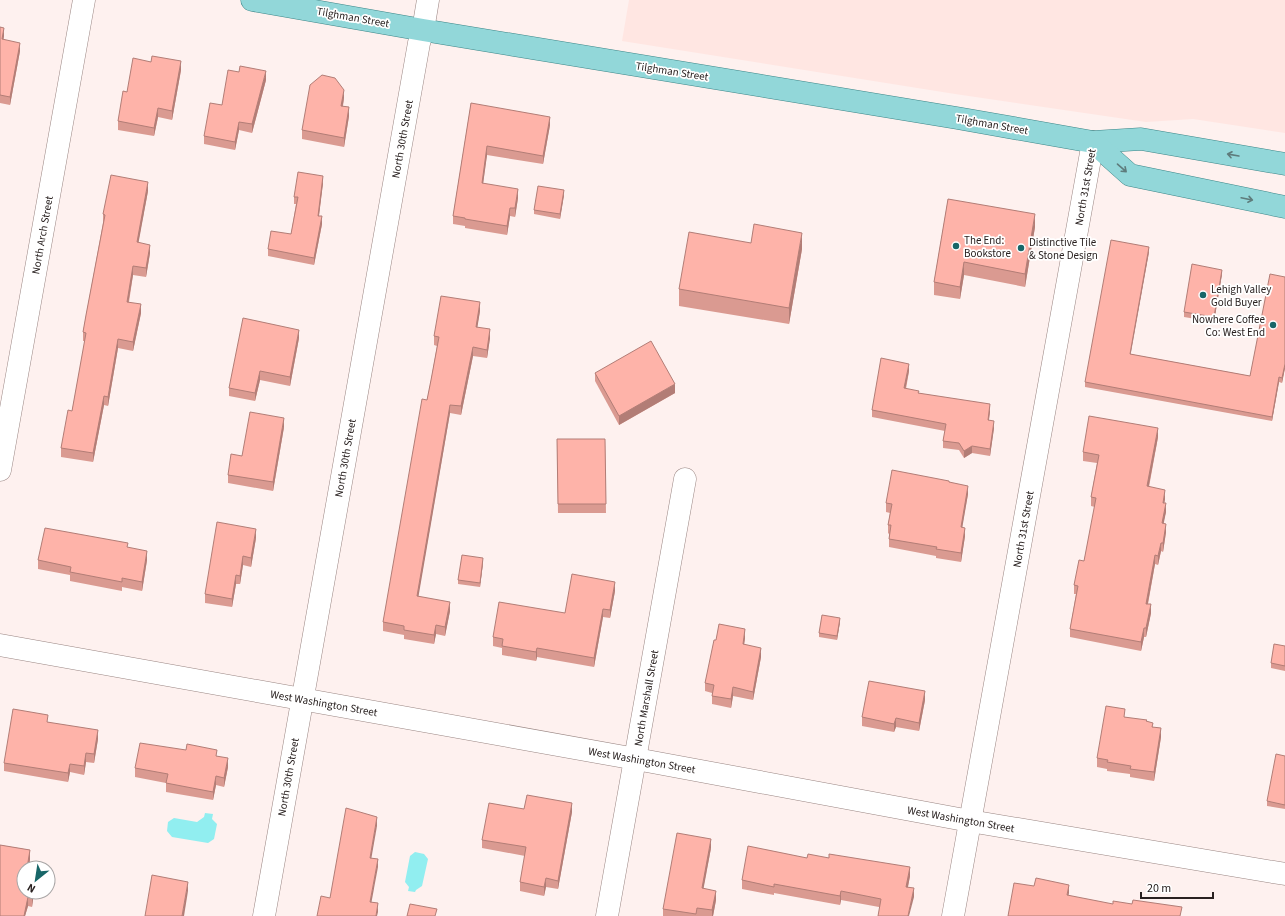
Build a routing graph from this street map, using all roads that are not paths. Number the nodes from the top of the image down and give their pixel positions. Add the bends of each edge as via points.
1 (84, 0) edge
2 (252, 0) edge
3 (428, 0) edge
4 (423, 30) junction
5 (1093, 142) junction
6 (1285, 164) edge
7 (1285, 207) edge
8 (0, 470) edge
9 (685, 479) dead end
10 (0, 645) edge
11 (302, 699) junction
12 (636, 759) junction
13 (970, 821) junction
14 (1285, 874) edge
15 (264, 916) edge
16 (607, 916) edge
17 (953, 916) edge

1 - 8 street, North Arch Street
2 - 4 main road, Tilghman Street
3 - 4 street, North 30th Street
4 - 5 main road, Tilghman Street
4 - 11 street, North 30th Street
6 -> 5 main road, Tilghman Street via 1141,139
5 -> 7 main road via 1130,175
5 - 13 street, North 31st Street
9 - 12 street, North Marshall Street
10 - 11 street, West Washington Street
11 - 12 street, West Washington Street
11 - 15 street, North 30th Street
12 - 13 street, West Washington Street
12 - 16 street, North Marshall Street
13 - 14 street, West Washington Street
13 - 17 street, North 31st Street

